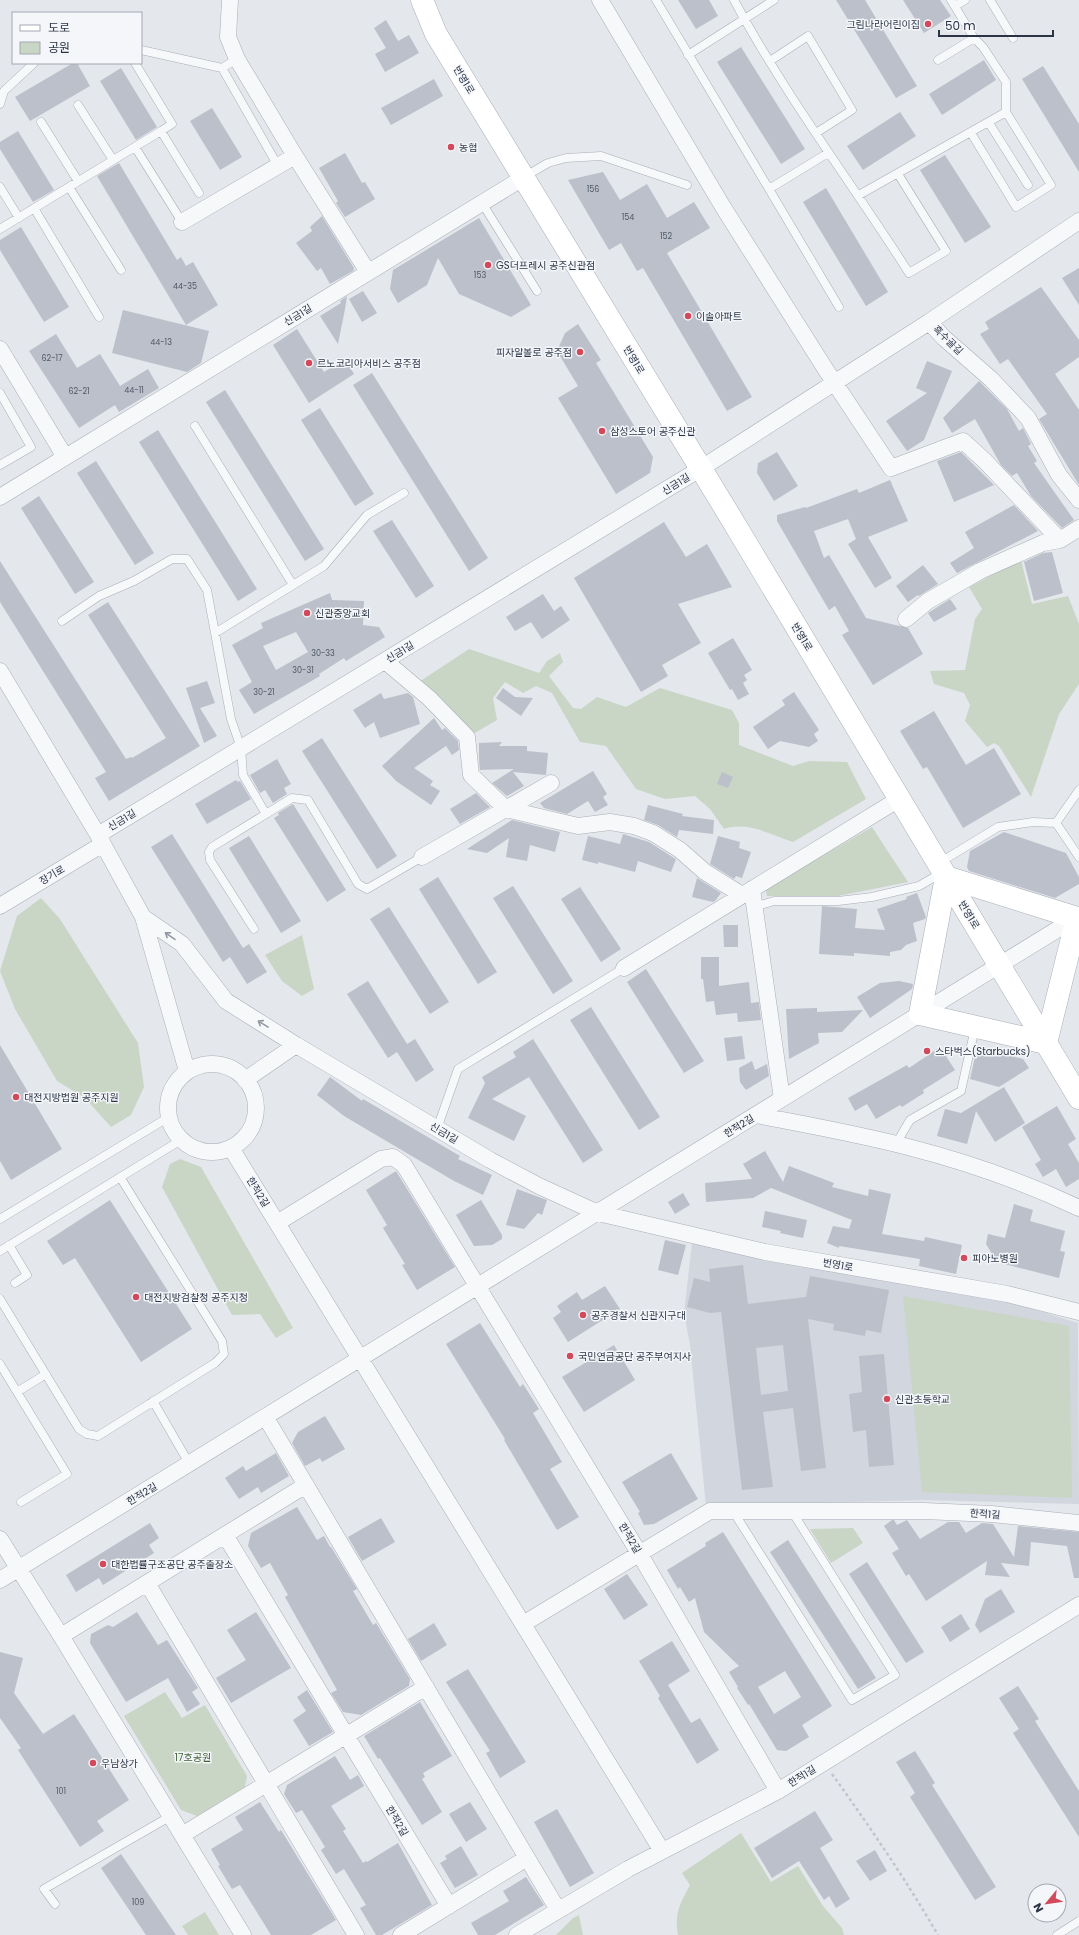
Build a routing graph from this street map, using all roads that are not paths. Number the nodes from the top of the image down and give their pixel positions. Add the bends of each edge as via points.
1 (230, 0) edge
2 (422, 0) edge
3 (600, 0) edge
4 (656, 0) edge
5 (734, 0) edge
6 (774, 0) edge
7 (965, 0) edge
8 (990, 0) edge
9 (953, 3) edge
10 (744, 19) junction
11 (974, 38) junction
12 (1013, 38) dead end
13 (142, 50) edge
14 (688, 55) junction
15 (237, 59) junction
16 (938, 60) dead end
17 (770, 61) junction
18 (33, 64) edge
19 (135, 64) edge
20 (222, 68) junction
21 (0, 104) edge
22 (78, 105) dead end
23 (1006, 112) junction
24 (41, 122) dead end
25 (989, 123) junction
26 (161, 131) junction
27 (816, 133) junction
28 (971, 133) junction
29 (135, 146) junction
30 (828, 153) junction
31 (295, 156) junction
32 (113, 160) junction
33 (278, 166) junction
34 (898, 174) junction
35 (523, 178) junction
36 (78, 181) junction
37 (687, 185) dead end
38 (1028, 185) dead end
39 (0, 187) edge
40 (69, 187) junction
41 (769, 189) junction
42 (199, 193) dead end
43 (859, 195) junction
44 (482, 203) junction
45 (34, 208) junction
46 (19, 218) junction
47 (1079, 221) edge
48 (182, 222) joint
49 (0, 229) edge
50 (121, 270) dead end
51 (368, 272) junction
52 (537, 291) dead end
53 (839, 307) dead end
54 (99, 317) dead end
55 (929, 322) junction
56 (0, 349) edge
57 (834, 382) junction
58 (0, 393) edge
59 (195, 426) dead end
60 (65, 457) junction
61 (0, 465) edge
62 (700, 469) junction
63 (404, 493) dead end
64 (0, 497) edge
65 (1079, 500) edge
66 (1079, 528) edge
67 (1060, 540) junction
68 (293, 585) junction
69 (906, 619) dead end
70 (62, 621) dead end
71 (215, 634) junction
72 (385, 661) junction
73 (0, 671) edge
74 (241, 748) junction
75 (551, 783) dead end
76 (1079, 790) edge
77 (899, 799) junction
78 (506, 809) junction
79 (266, 814) junction
80 (1056, 823) junction
81 (101, 839) junction
82 (422, 857) joint
83 (1079, 857) edge
84 (942, 871) junction
85 (747, 892) junction
86 (0, 906) edge
87 (754, 907) junction
88 (143, 917) junction
89 (1078, 917) edge
90 (254, 930) dead end
91 (999, 966) junction
92 (624, 968) joint
93 (920, 1014) junction
94 (976, 1027) junction
95 (1046, 1043) junction
96 (296, 1045) junction
97 (188, 1071) junction
98 (245, 1080) junction
99 (1079, 1098) edge
100 (782, 1099) junction
101 (756, 1115) junction
102 (168, 1117) junction
103 (436, 1129) junction
104 (181, 1140) junction
105 (896, 1144) junction
106 (231, 1148) junction
107 (120, 1177) junction
108 (1079, 1208) edge
109 (598, 1213) junction
110 (0, 1219) edge
111 (277, 1223) junction
112 (9, 1245) junction
113 (0, 1251) edge
114 (15, 1282) dead end
115 (479, 1286) junction
116 (0, 1299) edge
117 (1079, 1312) edge
118 (361, 1359) junction
119 (0, 1364) edge
120 (46, 1374) junction
121 (17, 1392) junction
122 (153, 1401) junction
123 (266, 1418) junction
124 (190, 1465) junction
125 (306, 1485) junction
126 (21, 1502) dead end
127 (791, 1510) junction
128 (732, 1511) junction
129 (1079, 1523) edge
130 (225, 1535) junction
131 (0, 1539) edge
132 (639, 1553) junction
133 (19, 1569) junction
134 (0, 1580) edge
135 (147, 1583) junction
136 (1079, 1605) edge
137 (523, 1624) junction
138 (61, 1636) junction
139 (426, 1687) junction
140 (346, 1736) junction
141 (266, 1784) junction
142 (778, 1791) junction
143 (171, 1816) junction
144 (182, 1835) junction
145 (662, 1851) junction
146 (527, 1858) junction
147 (55, 1904) dead end
148 (449, 1906) junction
149 (558, 1910) junction
150 (1079, 1921) edge
151 (243, 1935) edge
152 (356, 1935) edge
153 (401, 1935) edge
154 (517, 1935) edge
155 (1057, 1935) edge

1 - 15 street via 228,37
2 - 35 main road, 번영1로 via 436,34
3 - 57 street via 723,207
4 - 14 lane
5 - 10 lane
6 - 10 lane
7 - 9 lane
8 - 12 lane
9 - 11 lane
10 - 14 lane
10 - 17 lane
11 - 16 lane
11 - 23 lane via 1006,82
13 - 20 lane
14 - 41 lane
15 - 20 lane
15 - 31 street
17 - 27 lane
17 - 27 lane via 808,36 852,110
18 - 21 lane via 4,91
19 - 26 lane via 172,124
20 - 33 lane
22 - 32 lane
23 - 25 lane
23 - 28 lane via 1051,185 1016,207
24 - 36 lane
25 - 28 lane
25 - 38 lane
26 - 29 lane
26 - 42 lane
27 - 30 lane
28 - 34 lane
29 - 32 lane
29 - 48 lane
30 - 41 lane
30 - 43 lane
31 - 33 street
31 - 51 street
32 - 36 lane
33 - 48 street
34 - 43 lane
34 - 43 lane via 946,251 909,272
35 - 37 lane via 548,163 566,158 601,156
35 - 44 street
35 - 62 main road, 번영1로
36 - 40 lane
39 - 46 lane
40 - 45 lane
40 - 50 lane
41 - 53 lane
44 - 51 street
44 - 52 lane
45 - 46 lane
45 - 54 lane
46 - 49 lane
47 - 55 street, 흑수골길
51 - 60 street, 신금1길
55 - 57 street, 신금1길
55 - 65 street, 흑수골길 via 991,379 1028,418 1059,476
56 - 60 street
57 - 62 street, 신금1길
57 - 67 street via 892,468 964,441
58 - 61 lane via 31,447
59 - 68 lane
60 - 64 street, 신금1길
62 - 72 street, 신금1길
62 - 77 main road, 번영1로
63 - 68 lane via 366,515 324,566
66 - 67 street
67 - 69 street via 1043,543 980,571 928,600
68 - 71 lane
70 - 71 lane via 99,596 134,581 172,559 187,559 207,590
71 - 74 lane via 230,719
72 - 74 street, 신금1길
72 - 78 street via 429,698 467,738 471,775
73 - 81 street, 신금1길
74 - 79 lane via 243,775
74 - 81 street, 신금1길
75 - 78 street
76 - 80 lane
77 - 84 main road, 번영1로
77 - 85 street
78 - 82 street
78 - 85 street via 578,826 610,822 653,832 680,850 705,872
79 - 82 lane via 292,798 308,800 358,884 367,890
79 - 90 lane via 212,847 209,852 210,860
80 - 83 lane
80 - 84 lane via 1033,822 998,827
81 - 86 street, 장기로
81 - 88 street, 신금1길
84 - 87 lane via 919,886 872,897 838,901 774,901
84 - 89 main road
84 - 91 main road, 번영1로
84 - 93 main road
85 - 87 street
85 - 92 street
87 - 100 street
96 -> 88 street, 신금1길 via 226,1001 182,944
88 - 97 street
89 - 91 street, 한적2길
89 - 95 main road
91 - 93 street, 한적2길
91 - 95 main road, 번영1로
92 - 103 lane via 458,1069
93 - 94 main road
93 - 100 street, 한적2길
94 - 95 main road
94 - 105 lane via 961,1091 910,1120
95 - 99 main road, 번영1로
96 - 98 street
96 - 103 street, 신금1길
97 - 98 street via 201,1065 215,1064 229,1067
97 - 102 street via 178,1079 171,1091
98 - 106 street via 255,1100 255,1114 251,1128
100 - 101 street, 한적2길
101 - 105 street
101 - 109 street, 한적2길
102 - 104 street
102 - 110 lane
103 - 109 street, 신금1길 via 539,1186
104 - 106 street via 205,1151
104 - 107 lane
105 - 108 street via 967,1164 1037,1188
106 - 111 street, 한적2길
107 - 112 lane
107 - 122 lane via 222,1341 224,1354 216,1363
109 - 115 street, 한적2길
109 - 117 street, 번영1로 via 764,1252 1007,1294
111 - 115 street, 한적2길 via 381,1159 392,1158 404,1165
111 - 118 street, 한적2길
112 - 113 lane
112 - 114 lane via 28,1275
115 - 118 street, 한적2길
115 - 132 street, 한적2길
116 - 120 lane
118 - 123 street, 한적2길
118 - 137 street, 한적2길
119 - 121 lane
120 - 121 lane
120 - 122 lane via 79,1428 87,1434 98,1436
121 - 126 lane via 67,1474
122 - 124 lane
123 - 124 street, 한적2길
123 - 125 street
124 - 133 street, 한적2길
125 - 130 street
125 - 139 street
127 - 128 street, 한적1길
127 - 128 lane via 895,1675 852,1700
127 - 129 street, 한적1길 via 992,1514
128 - 132 street, 한적1길 via 710,1511
130 - 135 street
130 - 140 street, 한적2길
131 - 133 street
132 - 137 street, 한적1길
132 - 142 street, 한적2길
133 - 134 street, 한적2길
133 - 138 street
135 - 138 street
135 - 141 street
136 - 142 street, 한적1길
137 - 145 street, 한적2길
138 - 143 street
139 - 140 street
139 - 146 street
140 - 141 street
140 - 148 street, 한적2길
141 - 144 street
141 - 152 street
142 - 145 street, 한적1길
143 - 144 street
143 - 147 lane via 44,1889
144 - 151 street
145 - 149 street, 한적1길
146 - 148 street
146 - 149 street
148 - 153 street
149 - 154 street, 한적1길
150 - 155 lane

